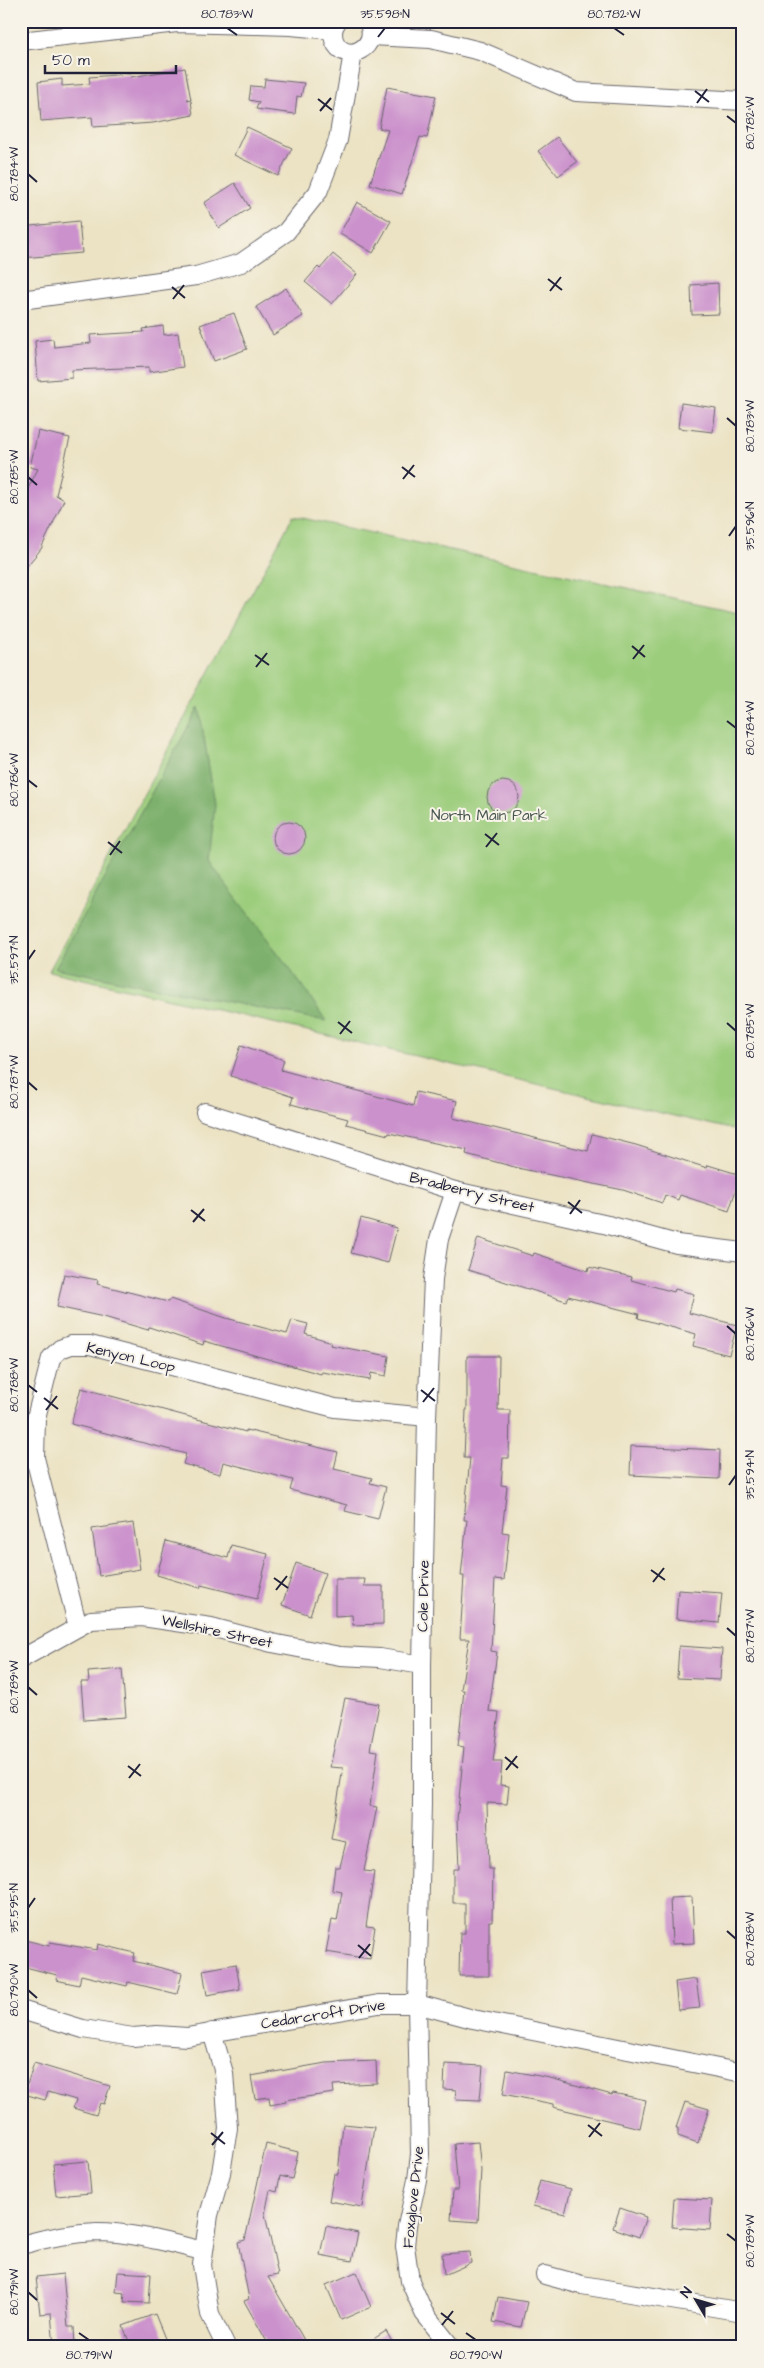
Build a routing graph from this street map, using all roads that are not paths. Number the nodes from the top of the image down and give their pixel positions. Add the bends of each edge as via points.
1 (335, 26) edge
2 (369, 29) edge
3 (21, 41) edge
4 (352, 53) junction
5 (743, 101) edge
6 (21, 300) edge
7 (205, 1112) dead end
8 (455, 1191) junction
9 (743, 1252) edge
10 (427, 1417) junction
11 (78, 1627) junction
12 (21, 1659) edge
13 (422, 1665) junction
14 (417, 2004) junction
15 (21, 2010) edge
16 (212, 2032) junction
17 (743, 2073) edge
18 (21, 2245) edge
19 (203, 2251) junction
20 (545, 2275) dead end
21 (743, 2312) edge
22 (226, 2347) edge
23 (451, 2347) edge

1 - 3 street via 177,23
1 - 4 street via 333,37 340,49
2 - 4 street via 365,48
2 - 5 street via 480,51 576,92
4 - 6 street via 338,140 318,192 286,232 241,263 196,276
7 - 8 street, Bradberry Street
8 - 9 street, Bradberry Street via 608,1225 676,1244
8 - 10 street, Cole Drive via 439,1239 433,1279
10 - 11 street, Kenyon Loop via 335,1408 90,1345 71,1345 60,1349 51,1358 39,1400 35,1458
10 - 13 street, Cole Drive
11 - 12 street, Wellshire Street
11 - 13 street, Wellshire Street via 91,1620 142,1617 211,1627 340,1656
13 - 14 street, Cole Drive
14 - 16 street, Cedarcroft Drive via 379,2004
14 - 17 street, Cedarcroft Drive via 473,2019
14 - 23 street, Foxglove Drive via 420,2154 406,2246 410,2281 424,2313
15 - 16 street, Cedarcroft Drive via 83,2029 133,2037
16 - 19 street via 224,2073 228,2128
18 - 19 street via 56,2235 98,2232 141,2237
19 - 22 street via 202,2265 210,2314
20 - 21 street via 582,2285

